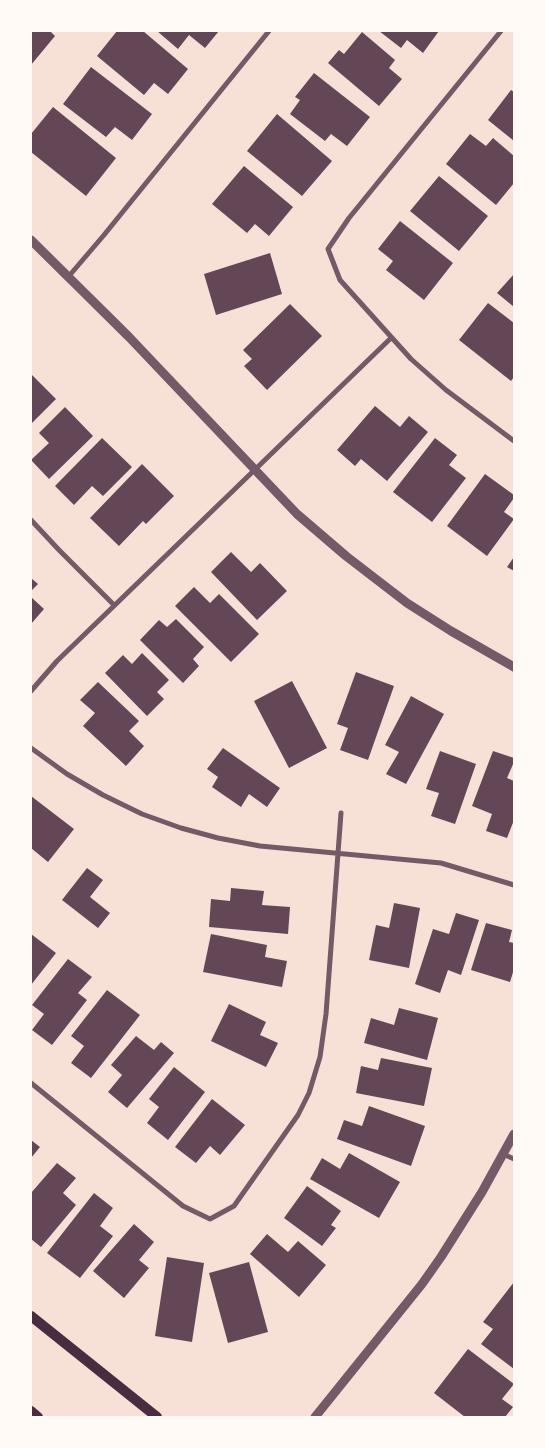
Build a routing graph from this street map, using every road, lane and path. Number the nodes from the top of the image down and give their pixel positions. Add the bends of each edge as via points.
1 (269, 31) edge
2 (501, 31) edge
3 (31, 240) edge
4 (69, 276) junction
5 (391, 338) junction
6 (514, 441) edge
7 (255, 470) junction
8 (31, 520) edge
9 (114, 604) junction
10 (514, 667) edge
11 (31, 691) edge
12 (31, 748) edge
13 (341, 813) dead end
14 (339, 853) junction
15 (514, 885) edge
16 (31, 1083) edge
17 (514, 1134) edge
18 (503, 1154) junction
19 (514, 1160) edge
20 (31, 1316) edge
21 (31, 1411) edge
22 (38, 1417) edge
23 (157, 1417) edge
24 (315, 1417) edge

1 - 4 street
2 - 5 street via 349,218 328,249 340,280
3 - 4 street
4 - 7 street
5 - 6 street via 446,390
5 - 7 street
7 - 9 street
7 - 10 street via 297,514 375,579 451,631
8 - 9 street
9 - 11 street
12 - 14 street via 103,795 181,828 260,846
13 - 14 street
14 - 15 street via 440,863
14 - 16 street via 320,1057 298,1115 234,1206 210,1219 183,1206
17 - 18 street
18 - 19 street
18 - 24 street via 441,1258
20 - 23 main road
21 - 22 main road

